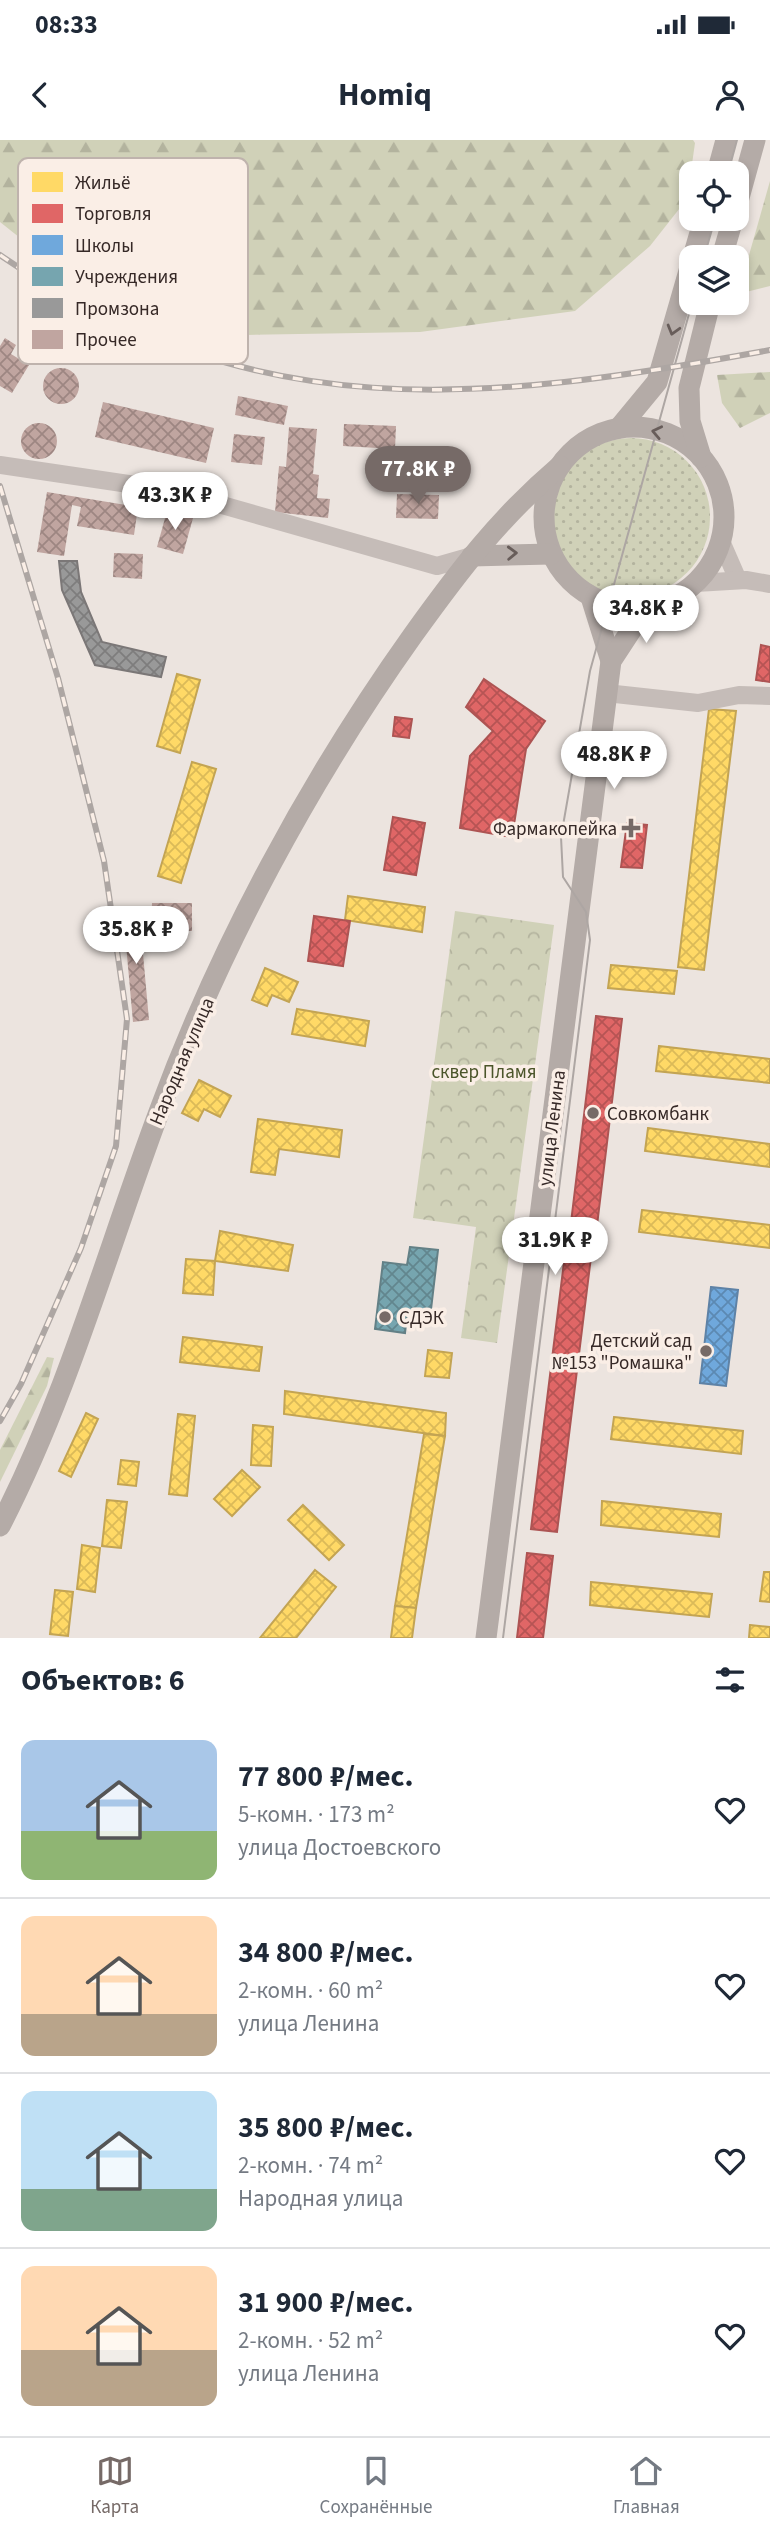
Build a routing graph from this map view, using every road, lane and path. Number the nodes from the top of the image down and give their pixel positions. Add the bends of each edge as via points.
1 (726, 140) edge
2 (755, 140) edge
3 (720, 161) edge
4 (749, 162) edge
5 (679, 306) edge
6 (707, 315) edge
7 (619, 428) junction
8 (701, 457) junction
9 (0, 465) edge
10 (560, 466) junction
11 (721, 541) junction
12 (551, 554) junction
13 (472, 556) junction
14 (738, 580) junction
15 (696, 583) junction
16 (770, 584) edge
17 (591, 597) junction
18 (647, 606) junction
19 (611, 661) junction
20 (606, 693) junction
21 (770, 696) edge
22 (0, 1526) edge
23 (486, 1638) edge

1 - 3 main road
2 - 4 main road
5 -> 7 main road via 657,382
6 - 8 main road via 689,388 690,421
8 -> 7 main road via 664,432
7 - 10 main road via 596,435
8 - 11 main road via 722,497
9 - 13 street via 169,490 437,566
10 - 12 main road via 547,494 544,524
10 - 13 main road, Народная улица via 517,502
11 - 14 street
11 - 15 main road
13 -> 12 main road
12 - 17 main road via 568,579
13 - 22 main road, Народная улица via 338,749 260,888 160,1108 40,1444
14 - 15 street
14 - 16 street
15 - 18 main road via 665,602
17 - 18 main road via 625,609
17 - 19 main road
18 - 19 main road
19 - 20 main road, улица Ленина
20 - 21 street via 698,704 739,695
20 - 23 main road, улица Ленина

